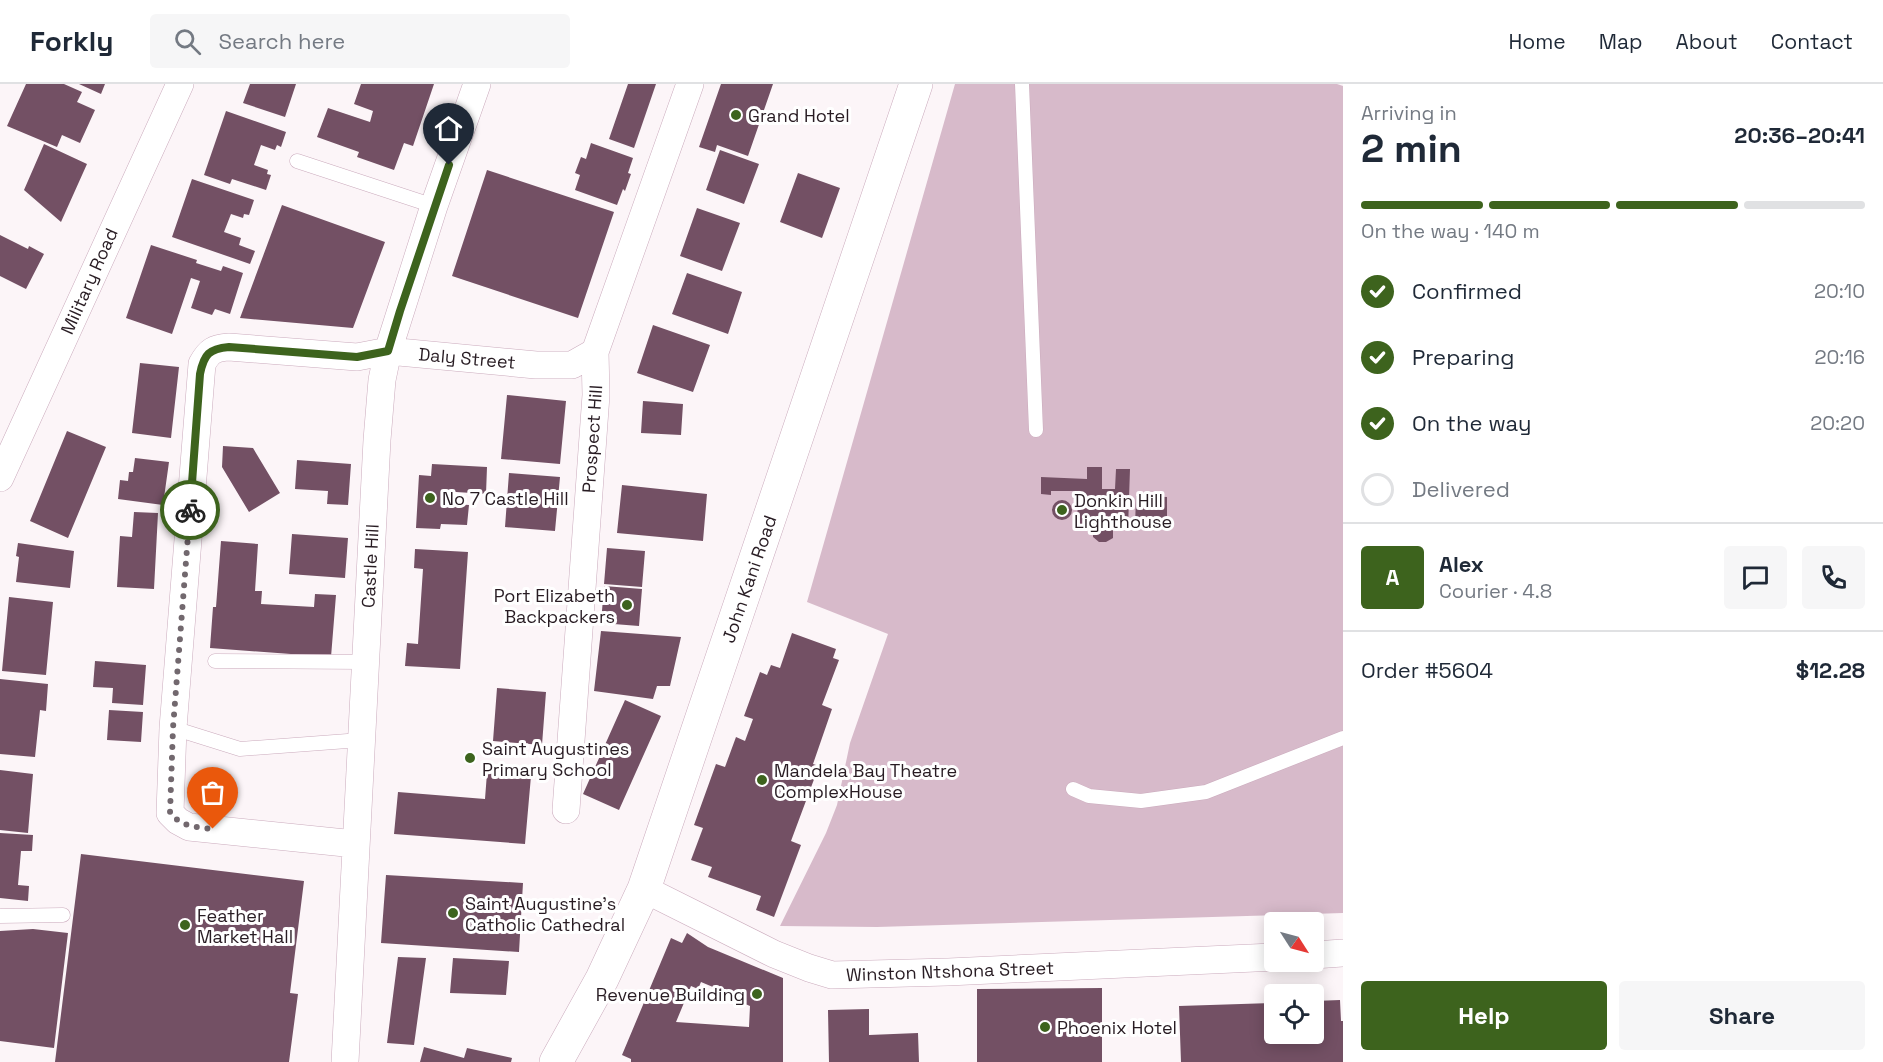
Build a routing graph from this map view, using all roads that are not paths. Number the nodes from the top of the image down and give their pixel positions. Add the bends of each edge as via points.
1 (180, 84) edge
2 (477, 84) edge
3 (690, 84) edge
4 (916, 84) edge
5 (1022, 84) edge
6 (297, 161) dead end
7 (434, 206) junction
8 (388, 351) junction
9 (595, 352) junction
10 (1036, 430) dead end
11 (0, 478) edge
12 (214, 661) dead end
13 (365, 662) junction
14 (173, 728) junction
15 (1343, 738) edge
16 (361, 740) junction
17 (1073, 789) dead end
18 (566, 810) dead end
19 (355, 844) junction
20 (644, 889) junction
21 (63, 915) dead end
22 (0, 916) edge
23 (1343, 954) edge
24 (1324, 955) edge
25 (1264, 958) edge
26 (345, 1062) edge
27 (556, 1062) edge

1 - 11 street, Military Road
2 - 7 street, Castle Hill
3 - 9 street, Prospect Hill
4 - 20 street, John Kani Road
5 - 10 lane
6 - 7 lane
7 - 8 street, Castle Hill
8 - 9 street, Daly Street via 536,365 572,365
8 - 13 street, Castle Hill via 377,440
8 - 14 street, Daly Street via 357,357 229,347 208,353 200,374
9 - 18 street, Prospect Hill via 597,375
12 - 13 lane
13 - 16 street, Castle Hill
14 - 16 lane via 240,749
14 - 19 street via 170,813 178,821 189,826
15 - 17 lane via 1206,792 1141,801 1089,796
16 - 19 street, Castle Hill
19 - 26 street, Castle Hill
20 - 25 street, Winston Ntshona Street via 774,954 832,975
20 - 27 street, John Kani Road via 602,979
21 - 22 lane
23 - 24 street

